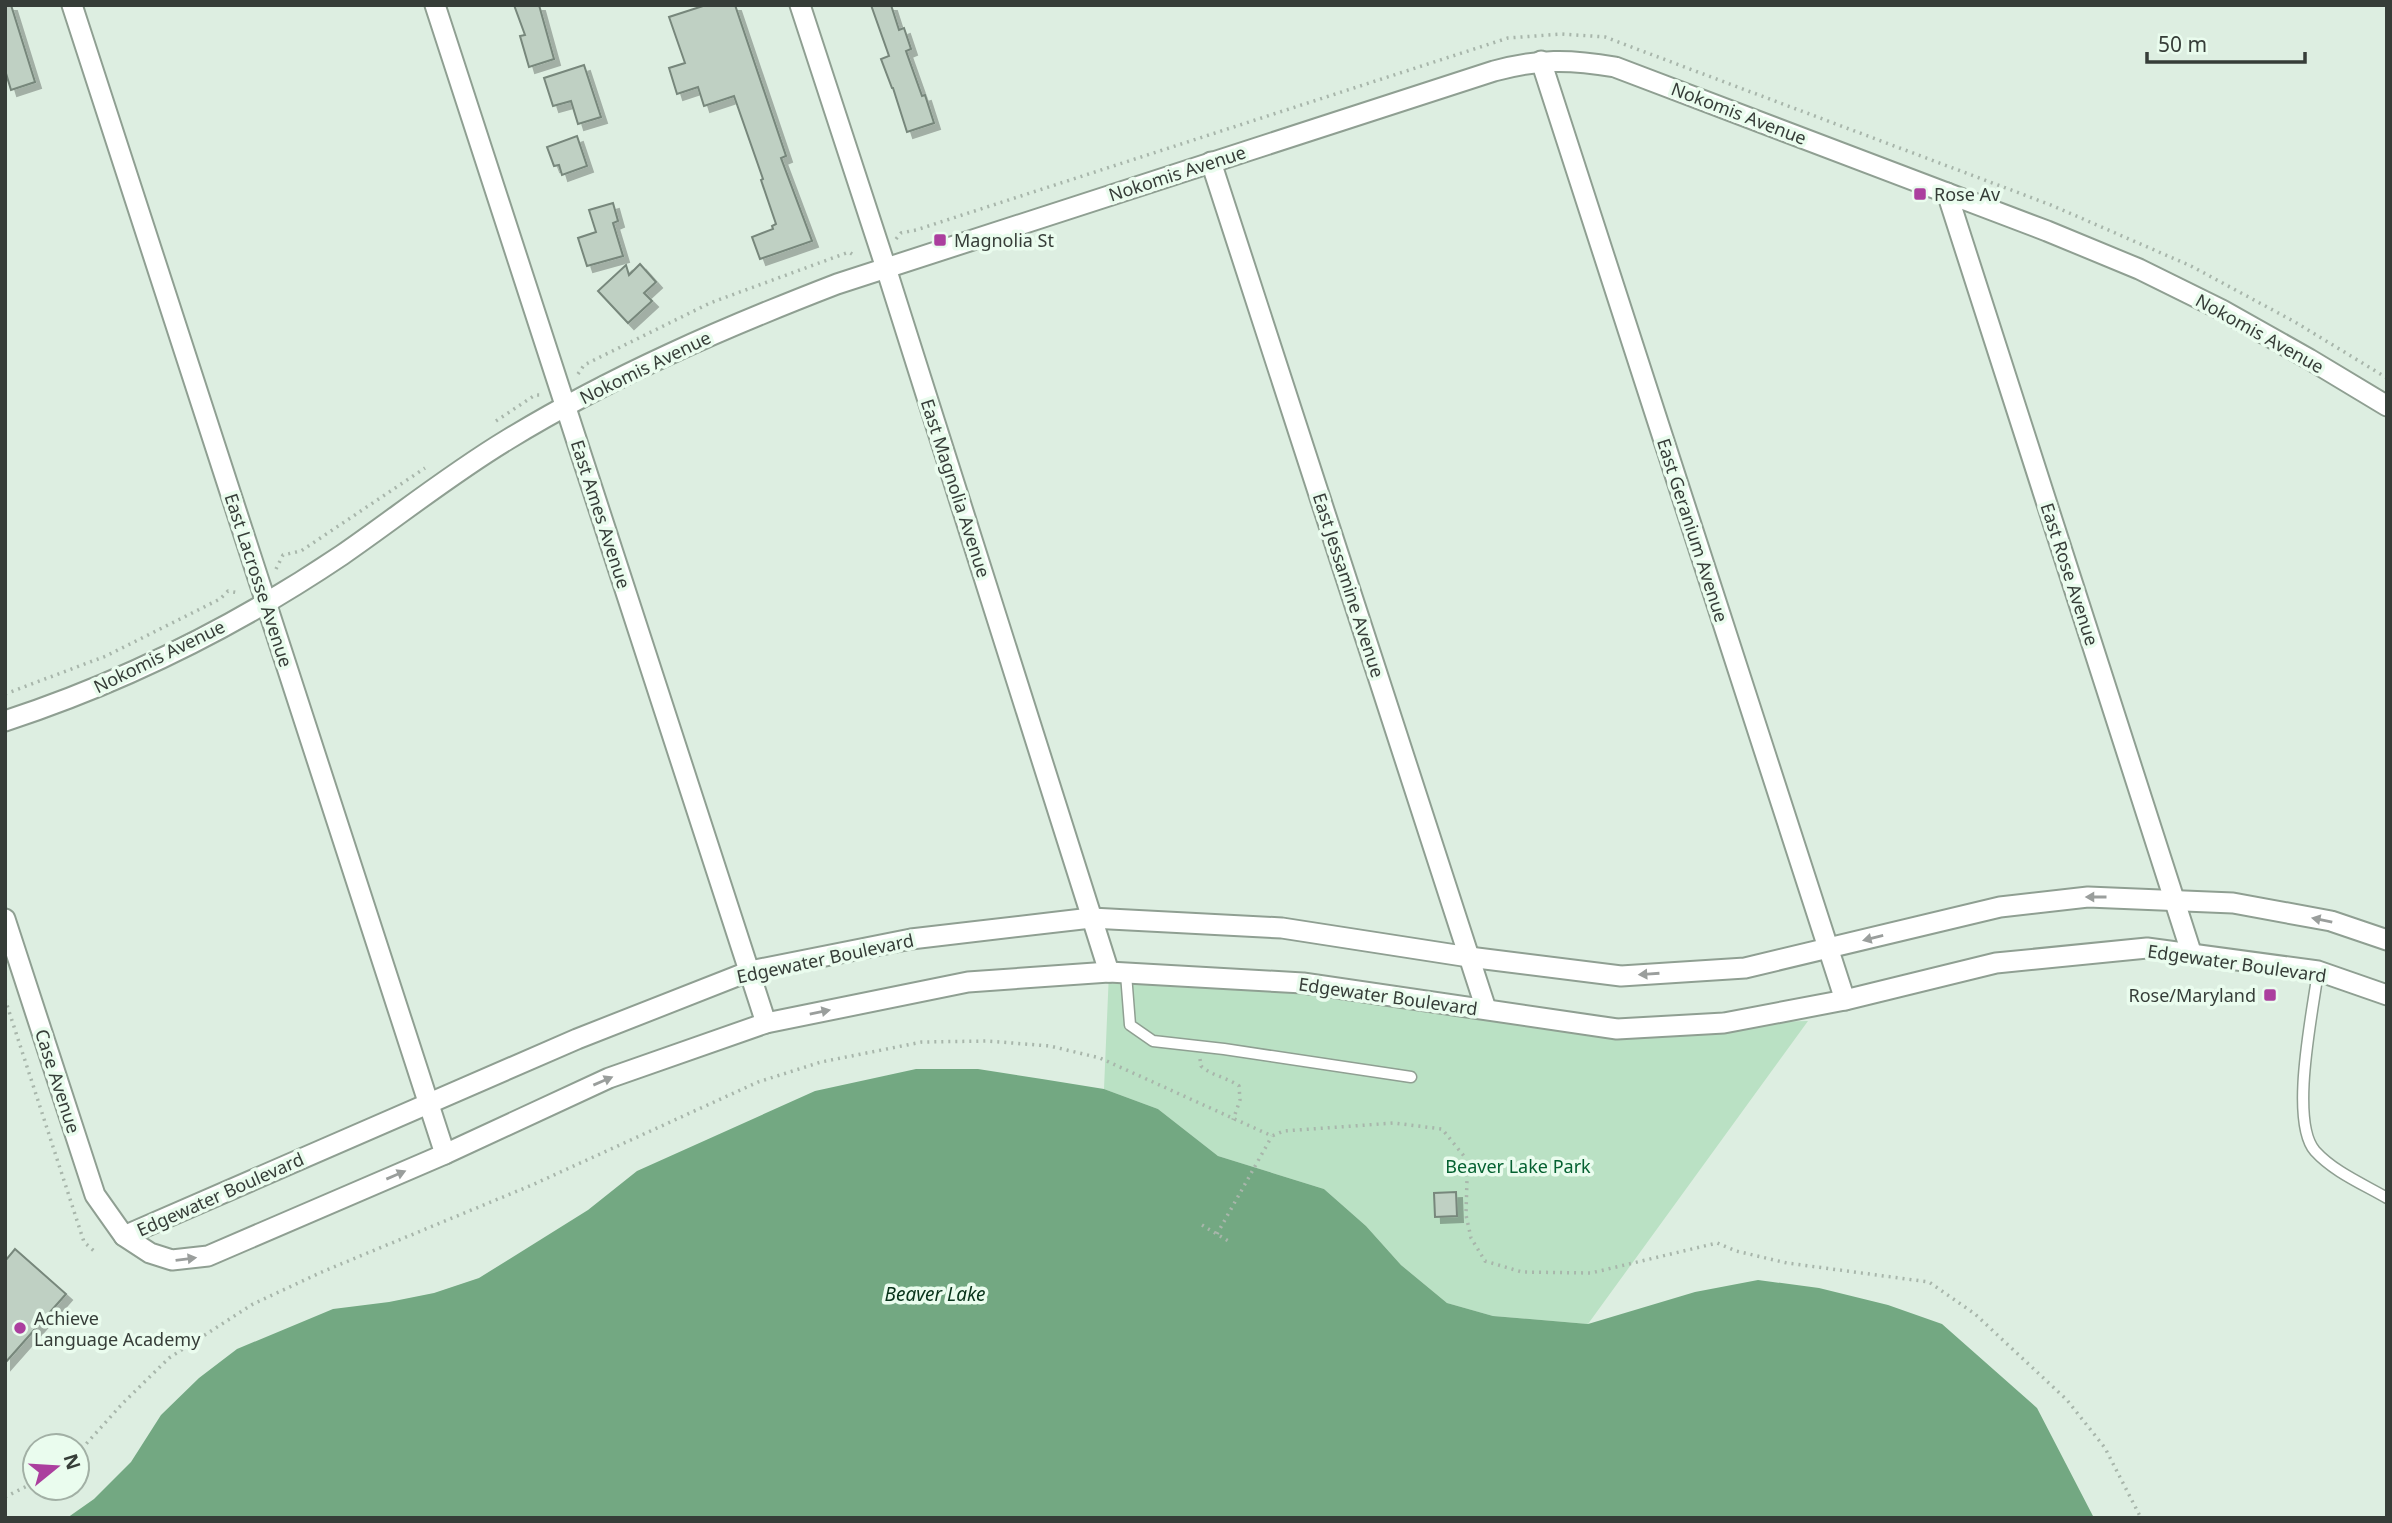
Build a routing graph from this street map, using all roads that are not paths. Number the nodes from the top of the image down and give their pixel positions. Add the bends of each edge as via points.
1 (72, 5) edge
2 (435, 5) edge
3 (800, 5) edge
4 (1541, 61) junction
5 (1211, 162) junction
6 (1947, 193) junction
7 (886, 268) junction
8 (566, 406) junction
9 (2387, 406) edge
10 (266, 603) junction
11 (5, 722) edge
12 (2175, 899) junction
13 (1091, 918) junction
14 (5, 919) edge
15 (2387, 940) edge
16 (1829, 948) junction
17 (2192, 955) junction
18 (1469, 957) junction
19 (750, 971) junction
20 (2318, 971) junction
21 (1117, 973) junction
22 (2387, 995) edge
23 (1845, 1000) junction
24 (1486, 1009) junction
25 (766, 1023) junction
26 (1411, 1077) dead end
27 (429, 1103) junction
28 (445, 1154) junction
29 (2387, 1198) edge
30 (124, 1236) junction

1 - 10 street, East Lacrosse Avenue
2 - 8 street, East Ames Avenue
3 - 7 street, East Magnolia Avenue
4 - 5 street, Nokomis Avenue via 1494,71
4 - 6 street, Nokomis Avenue via 1577,60 1615,67
4 - 16 street, East Geranium Avenue
5 - 7 street, Nokomis Avenue
5 - 18 street, East Jessamine Avenue
6 - 9 street, Nokomis Avenue via 2139,270 2233,316
6 - 12 street, East Rose Avenue
7 - 8 street, Nokomis Avenue via 738,322
7 - 13 street, East Magnolia Avenue
8 - 10 street, Nokomis Avenue via 433,488
8 - 19 street, East Ames Avenue
10 - 11 street, Nokomis Avenue via 170,654
10 - 27 street, East Lacrosse Avenue
15 -> 12 street, Edgewater Boulevard via 2331,921 2234,903
12 -> 16 street, Edgewater Boulevard via 2088,897 2000,907
12 - 17 street, East Rose Avenue
13 - 18 street, Edgewater Boulevard via 1282,928
13 - 19 street, Edgewater Boulevard via 911,939
13 - 21 street, East Magnolia Avenue
14 - 30 street, Case Avenue via 96,1195
16 -> 18 street, Edgewater Boulevard via 1745,968 1620,976
16 - 23 street, East Geranium Avenue
17 - 20 street, Edgewater Boulevard
17 - 23 street, Edgewater Boulevard via 2147,948 1996,963
18 - 24 street, East Jessamine Avenue
19 - 25 street, East Ames Avenue
19 - 27 street, Edgewater Boulevard
20 - 22 street, Edgewater Boulevard
20 - 29 lane via 2302,1090 2303,1122 2313,1149 2332,1166
21 - 24 street, Edgewater Boulevard via 1303,983
25 -> 21 street, Edgewater Boulevard via 968,982
21 - 26 lane via 1130,1025 1153,1041
23 - 24 street, Edgewater Boulevard via 1724,1023 1617,1029
28 -> 25 street, Edgewater Boulevard via 609,1078
27 - 28 street, East Lacrosse Avenue
27 - 30 street, Edgewater Boulevard
30 -> 28 street, Edgewater Boulevard via 150,1254 172,1261 208,1256

